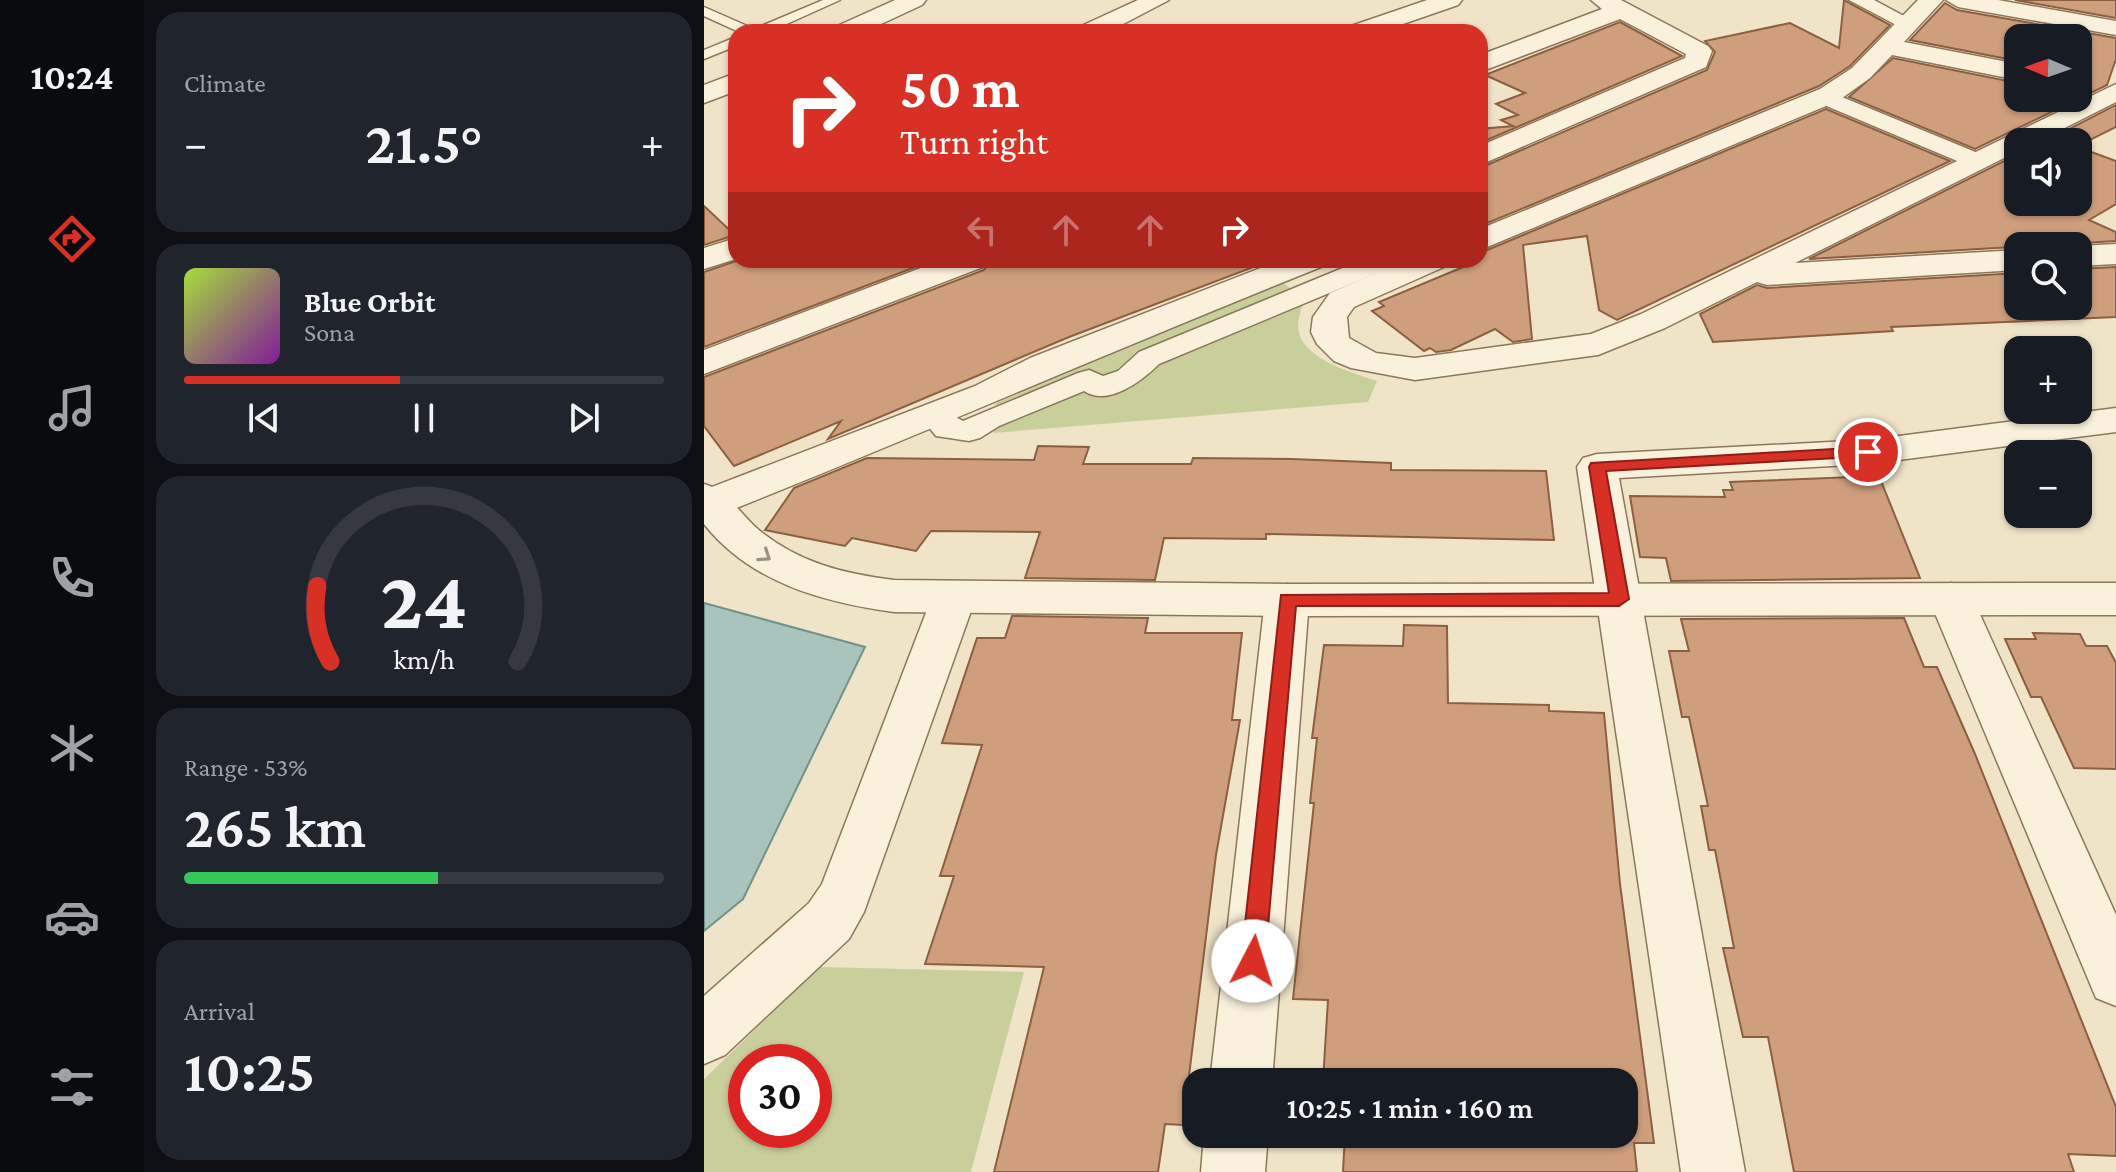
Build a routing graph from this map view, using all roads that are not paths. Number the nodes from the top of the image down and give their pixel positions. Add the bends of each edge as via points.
1 (834, 0) edge
2 (914, 0) edge
3 (1157, 0) edge
4 (1450, 0) edge
5 (1859, 0) edge
6 (1931, 0) edge
7 (1958, 0) edge
8 (1612, 5) edge
9 (704, 11) edge
10 (1907, 23) junction
11 (732, 24) edge
12 (777, 24) edge
13 (862, 24) edge
14 (1105, 24) edge
15 (1380, 24) edge
16 (2116, 28) edge
17 (728, 44) edge
18 (1886, 46) junction
19 (704, 55) edge
20 (1488, 60) edge
21 (2004, 69) edge
22 (728, 84) edge
23 (2092, 87) edge
24 (2116, 91) edge
25 (704, 95) edge
26 (1825, 97) junction
27 (1488, 153) edge
28 (1977, 161) junction
29 (1488, 237) edge
30 (1821, 239) junction
31 (728, 251) edge
32 (2116, 254) edge
33 (2092, 255) edge
34 (704, 259) edge
35 (2004, 261) edge
36 (951, 268) edge
37 (1290, 268) edge
38 (1366, 268) edge
39 (1415, 268) edge
40 (1866, 268) junction
41 (1745, 276) junction
42 (704, 363) edge
43 (935, 415) junction
44 (2116, 420) edge
45 (706, 500) edge
46 (954, 597) junction
47 (1619, 599) junction
48 (1951, 599) junction
49 (2116, 599) edge
50 (1287, 600) junction
51 (2116, 979) edge
52 (704, 1035) edge
53 (1242, 1068) edge
54 (1235, 1148) edge
55 (1233, 1172) edge
56 (1713, 1172) edge

1 - 12 lane
2 - 13 street
3 - 14 street
4 - 15 street
5 - 10 street
6 - 10 street
7 - 16 street
8 - 20 street
8 - 27 street via 1699,51 1697,62
9 - 11 lane
10 - 18 street
17 - 19 lane
18 - 21 street
18 - 26 street via 1846,86
22 - 25 street
23 - 24 street
24 - 28 street
26 - 28 street
26 - 29 street
28 - 30 street
30 - 40 street via 1831,259
30 - 41 street
31 - 34 street
32 - 33 street
35 - 40 street
36 - 42 street
37 - 43 street
38 - 43 street via 1149,358 1129,377 1098,388 1089,379 969,431 947,429
39 - 41 street via 1342,300 1329,324 1329,336 1339,349 1391,369 1566,351 1620,336
40 - 41 street
43 - 45 street
44 - 47 street via 1868,452 1597,467
45 -> 46 street via 736,534 807,580 852,591
46 - 50 street
46 - 52 street via 845,895 829,921
47 - 48 street
47 - 50 street
47 - 56 street
48 - 49 street
48 - 51 street
50 - 53 street
54 - 55 street

